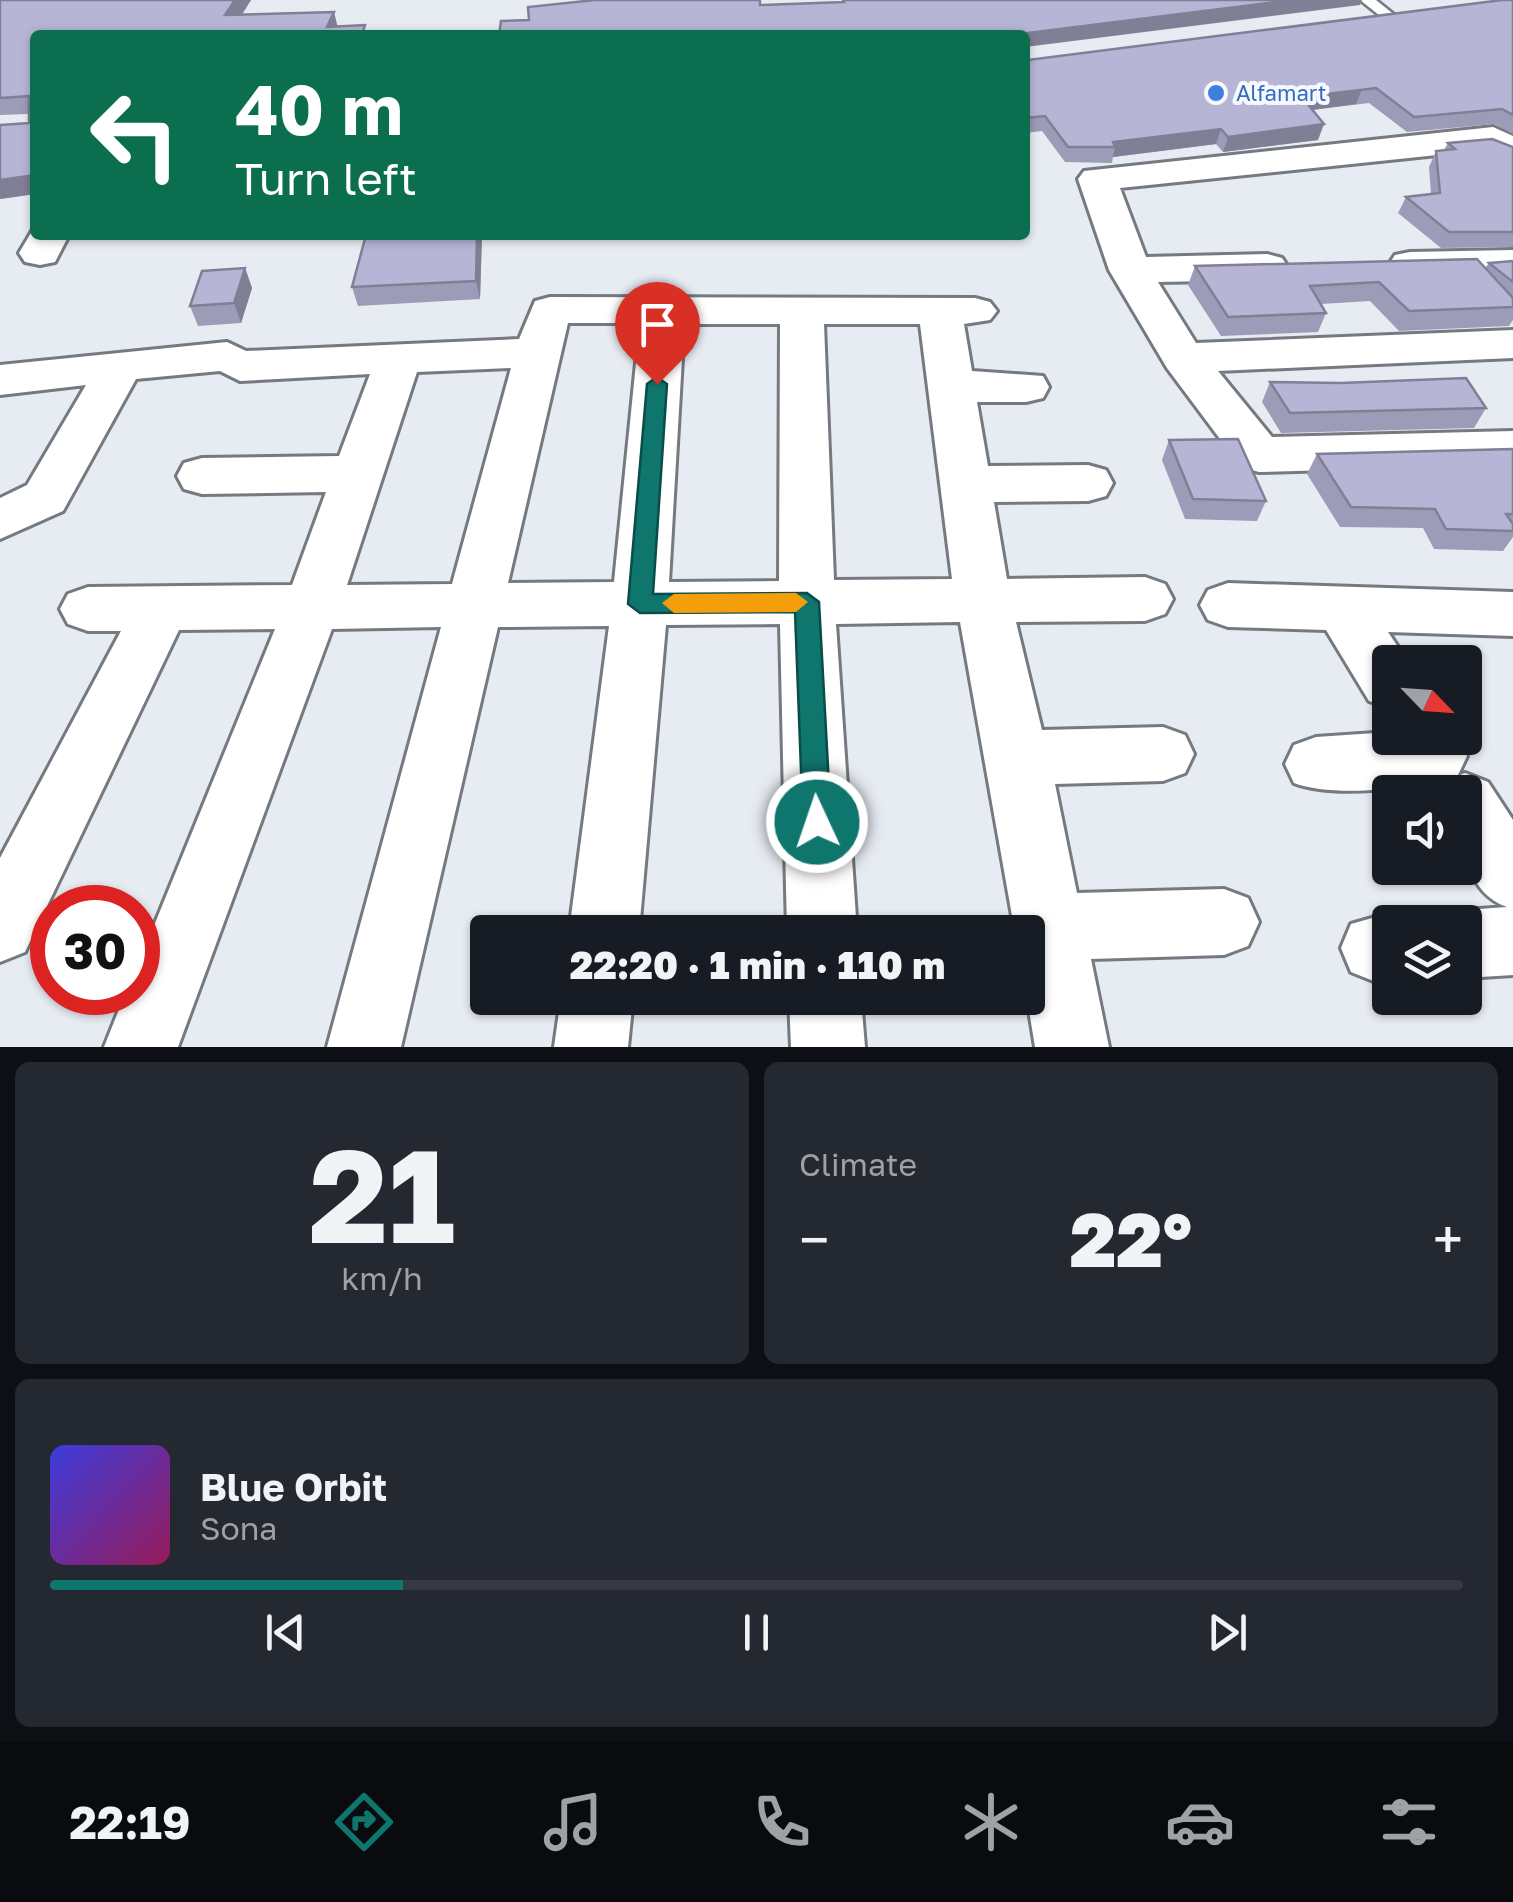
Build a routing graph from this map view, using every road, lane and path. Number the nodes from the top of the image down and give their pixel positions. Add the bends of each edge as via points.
1 (1368, 0) edge
2 (1388, 16) edge
3 (1513, 153) edge
4 (1513, 262) edge
5 (1379, 265) edge
6 (1302, 266) edge
7 (1130, 270) junction
8 (662, 310) junction
9 (802, 311) junction
10 (1513, 344) edge
11 (538, 352) junction
12 (1182, 358) junction
13 (398, 360) junction
14 (120, 366) junction
15 (0, 380) edge
16 (952, 386) junction
17 (1026, 387) dead end
18 (1513, 448) edge
19 (356, 474) junction
20 (202, 476) dead end
21 (1088, 483) dead end
22 (966, 484) junction
23 (0, 520) edge
24 (1145, 599) dead end
25 (983, 600) junction
26 (807, 602) junction
27 (640, 604) junction
28 (474, 605) junction
29 (1228, 605) dead end
30 (312, 607) junction
31 (161, 608) junction
32 (1342, 608) junction
33 (88, 609) dead end
34 (1513, 614) edge
35 (1372, 656) edge
36 (1164, 754) dead end
37 (1018, 758) junction
38 (1316, 764) dead end
39 (1446, 772) edge
40 (1513, 878) edge
41 (606, 915) edge
42 (821, 915) edge
43 (1224, 922) dead end
44 (1049, 927) junction
45 (0, 928) edge
46 (1513, 942) edge
47 (1482, 943) edge
48 (595, 1015) edge
49 (826, 1015) edge
50 (141, 1047) edge
51 (364, 1047) edge
52 (591, 1047) edge
53 (828, 1047) edge
54 (1072, 1047) edge

1 - 2 lane
3 - 7 street via 1493,138 1097,178
4 - 5 street
6 - 7 street
7 - 12 street
8 - 9 street
8 - 11 street via 550,310
8 - 27 street
9 - 16 street via 959,311
9 - 26 street
10 - 12 street
11 - 13 street
11 - 28 street
12 - 18 street via 1259,455
13 - 14 street
13 - 19 street
14 - 15 street
14 - 23 street via 45,498
16 - 17 street
16 - 22 street
19 - 20 street
19 - 30 street
21 - 22 street
22 - 25 street
24 - 25 street
25 - 26 street
25 - 37 street
26 - 27 street
26 - 42 street
27 - 28 street
27 - 41 street
28 - 30 street
28 - 51 street
29 - 32 street
30 - 31 street
30 - 50 street
31 - 33 street
31 - 45 street
32 - 34 street
32 - 35 street
36 - 37 street
37 - 44 street
38 - 39 street
39 - 40 street
43 - 44 street
44 - 54 street
46 - 47 street
48 - 52 street
49 - 53 street

